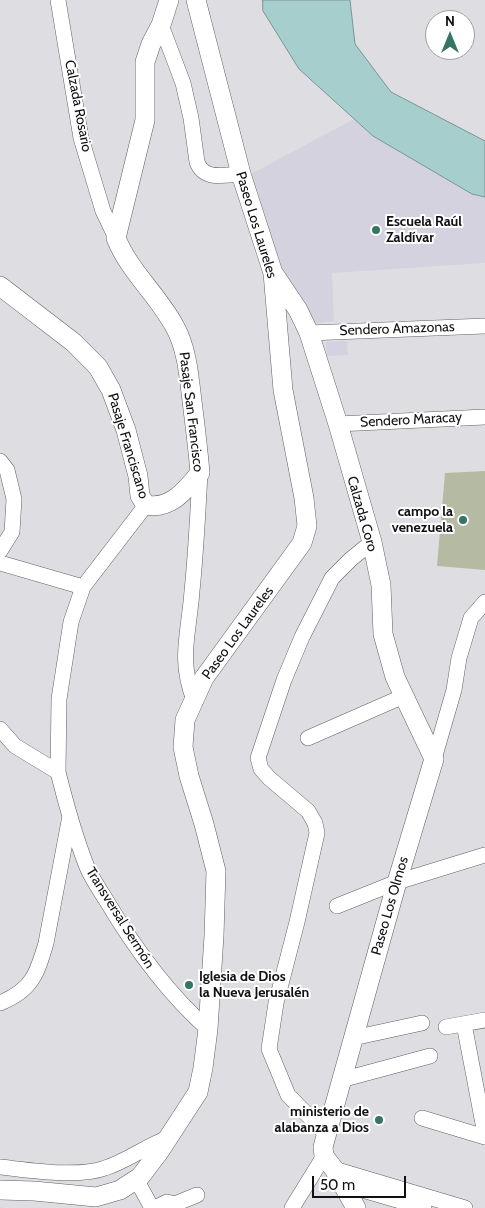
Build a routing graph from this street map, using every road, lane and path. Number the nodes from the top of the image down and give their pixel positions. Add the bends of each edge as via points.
1 (58, 0) edge
2 (169, 0) edge
3 (196, 0) edge
4 (161, 24) junction
5 (241, 174) junction
6 (116, 238) junction
7 (273, 274) junction
8 (0, 286) edge
9 (485, 326) edge
10 (309, 333) junction
11 (485, 416) edge
12 (338, 424) junction
13 (0, 461) edge
14 (200, 473) junction
15 (146, 505) junction
16 (372, 542) junction
17 (0, 551) edge
18 (0, 563) edge
19 (83, 587) junction
20 (485, 602) edge
21 (404, 696) junction
22 (194, 700) junction
23 (0, 729) edge
24 (308, 738) dead end
25 (434, 759) junction
26 (58, 772) junction
27 (70, 816) junction
28 (485, 855) edge
29 (397, 882) junction
30 (336, 906) dead end
31 (0, 1003) edge
32 (485, 1020) edge
33 (422, 1022) dead end
34 (464, 1024) junction
35 (446, 1027) dead end
36 (208, 1029) junction
37 (353, 1038) junction
38 (430, 1056) dead end
39 (341, 1080) junction
40 (422, 1118) dead end
41 (326, 1134) junction
42 (485, 1135) edge
43 (168, 1138) junction
44 (0, 1167) edge
45 (344, 1175) junction
46 (136, 1179) junction
47 (0, 1190) edge
48 (196, 1195) dead end
49 (429, 1205) edge
50 (153, 1208) edge
51 (292, 1208) edge
52 (356, 1208) edge
53 (465, 1208) edge

1 - 6 street, Calzada Rosario via 81,138 103,211
2 - 4 street
3 - 5 street, Paseo Los Laureles
4 - 5 street via 182,83 199,169 212,176
4 - 6 street via 145,62 145,120
5 - 7 street, Paseo Los Laureles
6 - 14 street, Pasaje San Francisco via 128,260 165,309 185,351
7 - 10 street, Calzada Coro via 298,310
7 - 22 street, Paseo Los Laureles via 283,390 304,498 306,526 302,543 204,678
8 - 15 street, Pasaje Franciscano via 73,342 98,367 111,390 126,430 140,496
9 - 10 street, Sendero Amazonas
10 - 12 street, Calzada Coro
11 - 12 street, Sendero Maracay
12 - 16 street, Calzada Coro
13 - 17 street via 6,470 14,499 12,532
14 - 15 street via 174,499 157,507
14 - 22 street, Pasaje San Francisco via 192,594 184,652 187,683
15 - 19 street, Transversal Sermón
16 - 21 street, Calzada Coro via 381,585 383,634
16 - 41 street via 332,578 298,646 258,758 261,769 269,778 308,811 317,833 268,1049 288,1095
18 - 19 street
19 - 26 street, Transversal Sermón via 71,622 59,699
20 - 25 street, Paseo Los Olmos via 471,618
21 - 24 street
21 - 25 street, Calzada Coro
22 - 36 street, Paseo Los Laureles via 185,720 183,747 216,871
23 - 26 street via 15,746
25 - 29 street, Paseo Los Olmos
26 - 27 street, Transversal Sermón
27 - 31 street via 40,962 31,982 15,997
27 - 36 street, Transversal Sermón via 88,869 118,919 154,971 186,1010
28 - 29 street
29 - 30 street
29 - 37 street, Paseo Los Olmos
32 - 34 street
33 - 37 street
34 - 35 street
34 - 42 street
36 - 43 street, Paseo Los Laureles via 198,1092
37 - 39 street, Paseo Los Olmos
38 - 39 street
39 - 41 street, Paseo Los Olmos
40 - 42 street
41 - 45 street, Paseo Los Olmos via 323,1147
43 - 44 street via 103,1169 55,1172
43 - 46 street, Paseo Los Laureles
45 - 49 street
45 - 51 street
45 - 52 street
46 - 47 street, Paseo Los Laureles via 120,1190 96,1197
46 - 50 street
48 - 50 street via 175,1204 167,1202
49 - 53 street

